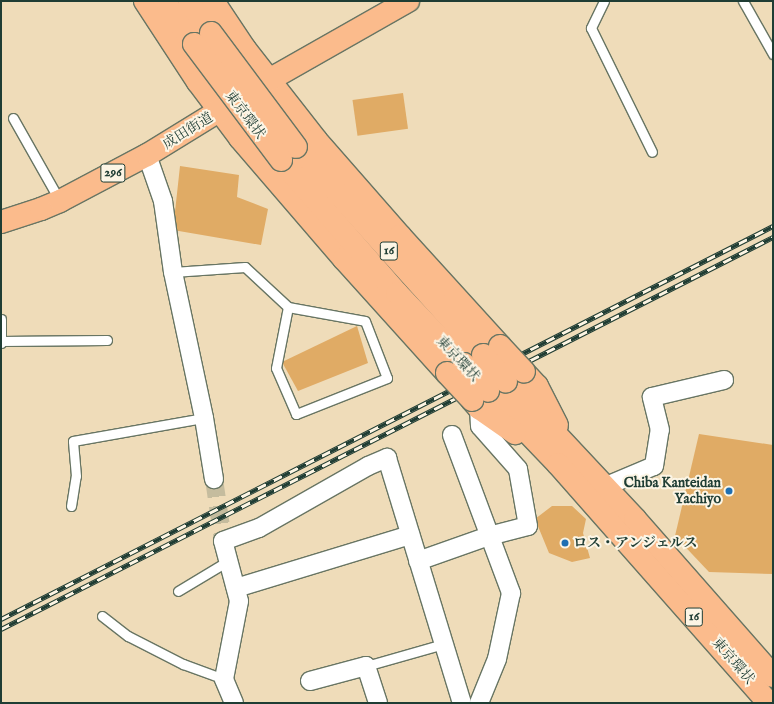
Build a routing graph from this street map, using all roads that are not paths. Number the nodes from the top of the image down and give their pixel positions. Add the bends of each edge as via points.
1 (145, 1) edge
2 (164, 1) edge
3 (189, 1) edge
4 (213, 1) edge
5 (408, 1) edge
6 (604, 1) edge
7 (743, 1) edge
8 (386, 7) edge
9 (202, 39) junction
10 (773, 54) edge
11 (269, 80) junction
12 (219, 111) junction
13 (13, 118) dead end
14 (652, 152) dead end
15 (147, 155) junction
16 (60, 201) junction
17 (1, 222) edge
18 (173, 272) junction
19 (288, 307) junction
20 (1, 319) edge
21 (107, 340) dead end
22 (1, 342) edge
23 (473, 359) junction
24 (724, 380) dead end
25 (494, 390) junction
26 (204, 418) junction
27 (452, 436) dead end
28 (565, 458) junction
29 (214, 479) tunnel mouth
30 (604, 487) junction
31 (71, 506) dead end
32 (410, 535) junction
33 (490, 536) junction
34 (228, 560) junction
35 (418, 561) junction
36 (236, 588) junction
37 (178, 591) dead end
38 (102, 616) dead end
39 (443, 644) junction
40 (366, 666) junction
41 (773, 676) edge
42 (224, 679) junction
43 (310, 681) dead end
44 (234, 703) edge
45 (378, 703) edge
46 (462, 703) edge
47 (479, 703) edge
48 (769, 703) edge

1 - 12 highway
2 - 9 highway, 東京環状 / 16
3 - 9 highway, 東京環状 / 16
4 - 11 highway
5 - 8 highway, 成田街道 / 296
6 - 14 lane via 591,28
7 - 10 lane
8 - 11 highway, 成田街道 / 296
9 - 23 highway, 東京環状 / 16, bridge via 397,293
11 - 12 highway, 成田街道 / 296
11 - 23 highway via 316,140 400,236
12 - 15 highway, 成田街道 / 296
12 - 23 highway via 334,247
13 - 16 lane
15 - 16 highway, 成田街道 / 296
15 - 18 street via 163,201
16 - 17 highway, 成田街道 / 296
18 - 19 lane via 244,267
18 - 26 street
19 - 19 lane via 365,321 387,378 296,414 276,368
20 - 22 lane
21 - 22 lane
23 - 25 highway, 東京環状 / 16, bridge
23 - 25 highway, bridge
24 - 30 street via 652,397 660,430 654,466
25 - 28 highway, 東京環状 / 16
25 - 28 highway via 537,386
25 - 33 street via 480,426 518,469 528,526
26 - 29 street
26 - 31 lane via 73,441 76,476
27 - 33 street
28 - 30 highway, 東京環状 / 16
28 - 48 highway, 東京環状 / 16
30 - 41 highway, 東京環状 / 16
32 - 34 street via 387,458 368,466 259,528 223,541
32 - 35 street
32 - 36 street
33 - 35 street
33 - 47 street via 511,593 497,659
34 - 36 street
34 - 37 lane
35 - 39 street
36 - 42 street via 239,601
38 - 42 lane via 128,636 183,664
39 - 40 lane
39 - 46 street
40 - 43 street
40 - 45 street
42 - 44 street

